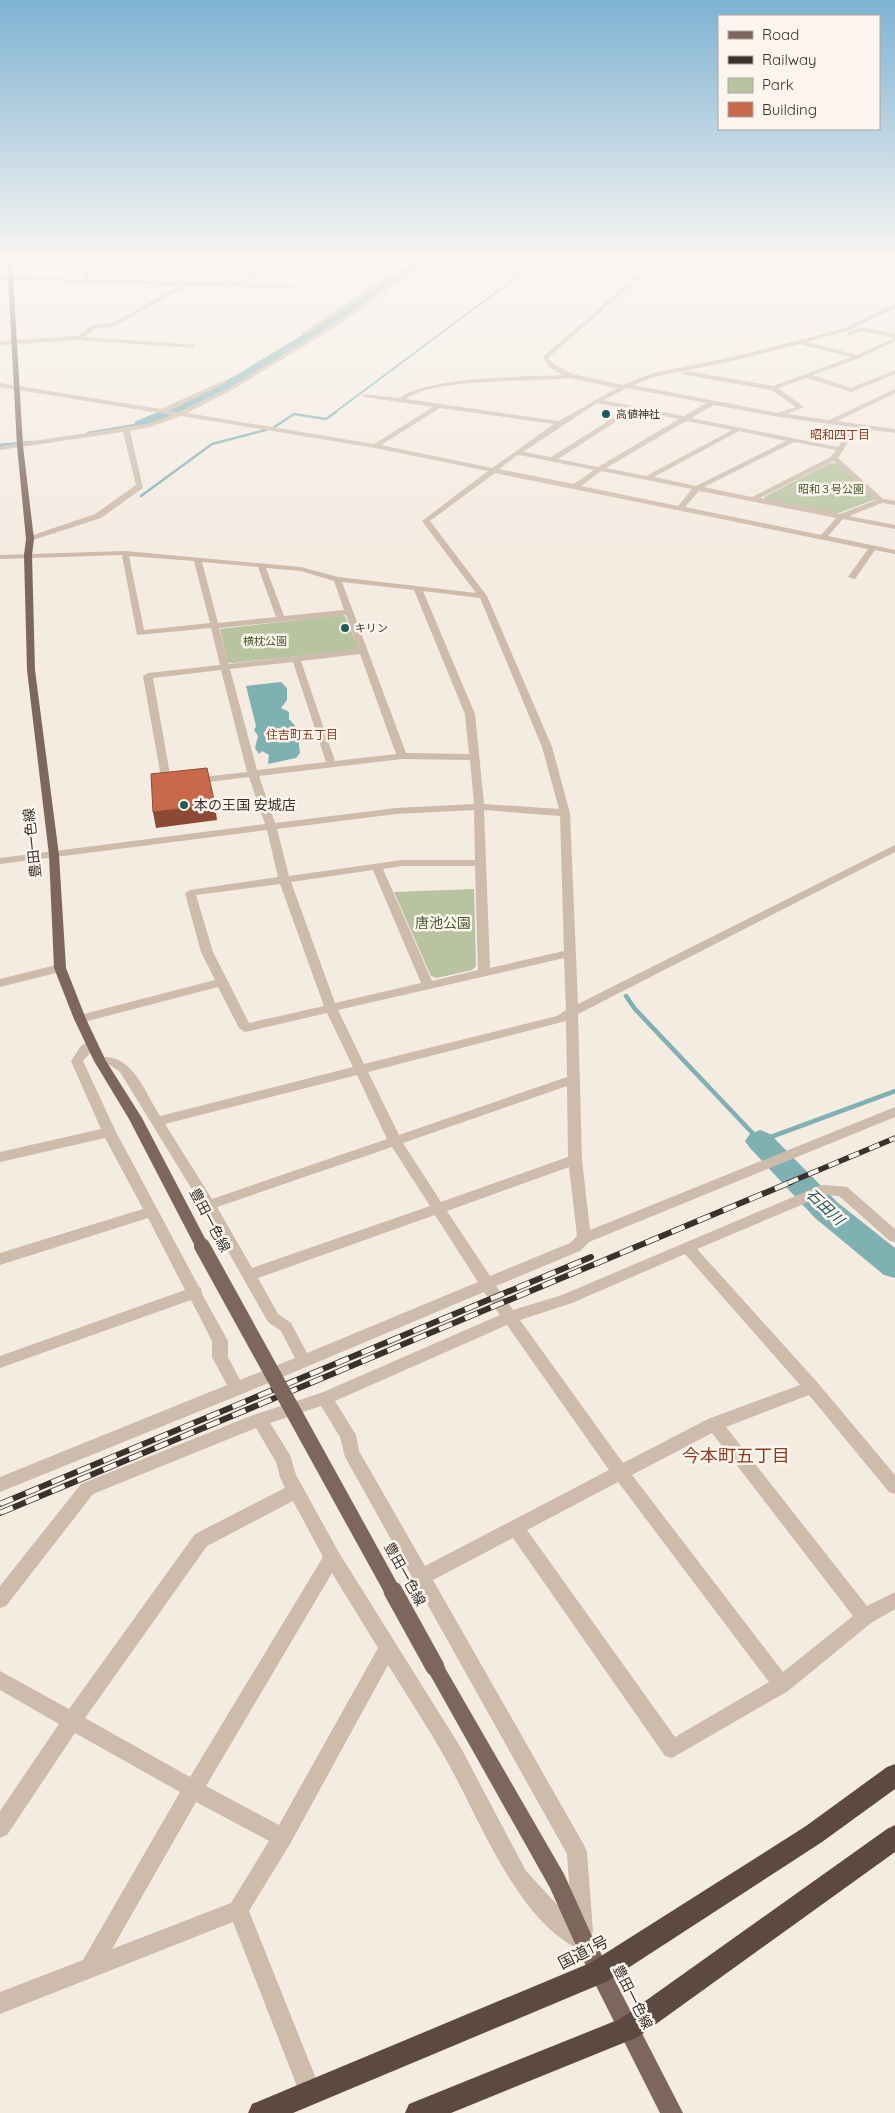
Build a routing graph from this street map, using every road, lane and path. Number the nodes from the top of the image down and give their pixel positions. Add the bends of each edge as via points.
1 (15, 357) edge
2 (284, 357) edge
3 (548, 357) edge
4 (743, 357) edge
5 (760, 357) edge
6 (858, 357) edge
7 (895, 372) edge
8 (572, 375) junction
9 (806, 375) junction
10 (228, 380) dead end
11 (0, 385) edge
12 (625, 386) junction
13 (16, 388) junction
14 (773, 388) junction
15 (895, 391) edge
16 (364, 395) dead end
17 (401, 400) junction
18 (596, 400) junction
19 (712, 403) junction
20 (440, 405) junction
21 (633, 408) junction
22 (166, 412) junction
23 (182, 414) junction
24 (779, 415) junction
25 (686, 418) junction
26 (829, 422) junction
27 (560, 423) junction
28 (855, 426) junction
29 (126, 429) junction
30 (738, 429) junction
31 (895, 431) edge
32 (793, 440) junction
33 (20, 444) junction
34 (375, 446) junction
35 (0, 448) edge
36 (840, 449) junction
37 (519, 452) junction
38 (834, 458) junction
39 (553, 459) junction
40 (601, 468) junction
41 (495, 470) junction
42 (648, 478) junction
43 (576, 486) junction
44 (697, 488) junction
45 (753, 499) junction
46 (881, 501) junction
47 (895, 503) edge
48 (680, 508) junction
49 (841, 516) junction
50 (895, 527) edge
51 (823, 537) junction
52 (30, 539) junction
53 (873, 547) junction
54 (895, 552) edge
55 (125, 553) junction
56 (28, 555) junction
57 (0, 557) edge
58 (197, 559) junction
59 (261, 565) junction
60 (852, 577) dead end
61 (337, 579) junction
62 (417, 588) junction
63 (484, 596) junction
64 (347, 612) junction
65 (281, 618) junction
66 (214, 626) junction
67 (364, 651) junction
68 (296, 659) junction
69 (225, 667) junction
70 (402, 756) junction
71 (474, 757) junction
72 (331, 764) junction
73 (253, 774) junction
74 (479, 807) junction
75 (565, 814) junction
76 (271, 826) junction
77 (895, 848) edge
78 (54, 855) junction
79 (0, 861) edge
80 (480, 863) junction
81 (376, 866) junction
82 (284, 879) junction
83 (570, 953) junction
84 (60, 968) junction
85 (484, 972) junction
86 (221, 982) junction
87 (0, 984) edge
88 (428, 985) junction
89 (331, 1008) junction
90 (572, 1012) junction
91 (80, 1019) junction
92 (92, 1043) junction
93 (100, 1061) junction
94 (359, 1070) junction
95 (572, 1080) junction
96 (895, 1112) edge
97 (158, 1121) junction
98 (109, 1132) junction
99 (395, 1141) junction
100 (0, 1157) edge
101 (575, 1160) junction
102 (209, 1205) junction
103 (438, 1210) junction
104 (151, 1212) junction
105 (895, 1237) edge
106 (584, 1238) junction
107 (687, 1247) junction
108 (0, 1260) edge
109 (250, 1275) junction
110 (487, 1282) junction
111 (196, 1292) junction
112 (511, 1317) junction
113 (304, 1361) junction
114 (0, 1362) edge
115 (812, 1387) junction
116 (237, 1389) junction
117 (326, 1398) junction
118 (259, 1420) junction
119 (714, 1424) junction
120 (620, 1472) junction
121 (0, 1485) edge
122 (895, 1487) edge
123 (296, 1491) junction
124 (516, 1528) junction
125 (332, 1557) junction
126 (422, 1577) junction
127 (0, 1600) edge
128 (895, 1600) edge
129 (865, 1617) junction
130 (388, 1648) junction
131 (0, 1680) edge
132 (782, 1684) junction
133 (72, 1721) junction
134 (895, 1775) edge
135 (193, 1789) junction
136 (0, 1828) edge
137 (283, 1837) junction
138 (895, 1837) edge
139 (238, 1910) junction
140 (584, 1941) junction
141 (91, 1966) junction
142 (600, 1972) junction
143 (0, 2003) edge
144 (629, 2028) junction
145 (310, 2092) junction
146 (261, 2113) edge
147 (418, 2113) edge
148 (672, 2113) edge

1 - 13 main road, 豊田一色線
2 - 23 street
3 - 8 street via 550,366
4 - 12 street via 652,375
5 - 14 street via 683,374
6 - 9 street
7 - 9 street via 851,390
8 - 12 street
8 - 17 street via 436,385
9 - 14 street
10 - 22 street
11 - 13 street
12 - 18 street
12 - 19 street
13 - 22 street
13 - 33 main road, 豊田一色線
14 - 24 street via 802,407
15 - 26 street
16 - 17 street
17 - 20 street
18 - 21 street
18 - 27 street
19 - 24 street
19 - 25 street
20 - 27 street
20 - 34 street
21 - 25 street
21 - 39 street
22 - 23 street
23 - 29 street via 148,426
23 - 34 street
24 - 26 street
25 - 30 street
25 - 40 street
26 - 28 street
27 - 37 street
28 - 31 street
28 - 36 street
29 - 33 street
29 - 52 street via 140,486 98,516
30 - 32 street
30 - 42 street
32 - 36 street
32 - 44 street
33 - 35 street
33 - 52 main road, 豊田一色線
34 - 41 street
36 - 38 street
37 - 39 street
37 - 41 street
38 - 45 street
38 - 46 street
39 - 40 street
40 - 42 street
40 - 43 street
41 - 43 street
41 - 63 street via 426,521
42 - 44 street
43 - 48 street
44 - 45 street
44 - 48 street
45 - 49 street
46 - 47 street
46 - 49 street
48 - 51 street
49 - 50 street
49 - 51 street
51 - 53 street
52 - 56 main road, 豊田一色線
53 - 54 street
53 - 60 street
55 - 56 street
55 - 58 street
55 - 66 street via 140,633
56 - 57 street
56 - 78 main road, 豊田一色線 via 31,670
58 - 59 street
58 - 66 street
59 - 61 street via 301,569
59 - 65 street
61 - 62 street
61 - 64 street
62 - 63 street
62 - 71 street via 470,714
63 - 75 street via 548,747
64 - 65 street
64 - 67 street
65 - 66 street
66 - 69 street
67 - 68 street
67 - 70 street
68 - 69 street
68 - 72 street
69 - 73 street
69 - 73 street via 148,676 167,784
70 - 71 street
70 - 72 street
71 - 74 street
72 - 73 street
73 - 76 street
74 - 75 street
74 - 76 street via 396,811
74 - 80 street
75 - 83 street
76 - 78 street
76 - 82 street
77 - 90 street
78 - 79 street
78 - 84 main road, 豊田一色線
80 - 81 street
80 - 85 street
81 - 82 street
81 - 88 street
82 - 86 street via 190,893 207,952
82 - 89 street
83 - 85 street
83 - 90 street
84 - 87 street
84 - 91 main road, 豊田一色線
85 - 88 street
86 - 89 street via 245,1028
86 - 91 street
88 - 89 street
89 - 94 street
90 - 94 street via 561,1019
90 - 95 street
91 - 92 main road, 豊田一色線
92 - 93 main road, 豊田一色線
92 - 98 street via 77,1061
93 - 97 street via 113,1061 124,1069
93 - 140 main road, 豊田一色線, bridge via 135,1118 202,1246 557,1881
94 - 97 street
94 - 99 street
95 - 99 street
95 - 101 street
96 - 106 street
97 - 102 street
98 - 100 street
98 - 104 street
99 - 102 street
99 - 103 street
101 - 103 street
101 - 106 street
102 - 109 street
103 - 109 street
103 - 110 street
104 - 108 street
104 - 111 street
105 - 107 street via 842,1192 824,1190
106 - 110 street via 575,1246
107 - 112 street via 567,1299
107 - 115 street
109 - 113 street via 273,1318 286,1327
110 - 112 street
110 - 113 street
111 - 114 street
111 - 116 street via 220,1341 220,1357
112 - 117 street
112 - 120 street
113 - 116 street
115 - 119 street
115 - 122 street
116 - 121 street
117 - 118 street
117 - 126 street via 348,1436 352,1452
118 - 123 street via 284,1460
118 - 127 street via 87,1489
119 - 120 street
119 - 129 street
120 - 124 street
120 - 132 street
123 - 125 street
123 - 133 street via 201,1540
124 - 126 street
124 - 132 street via 672,1749
125 - 130 street
125 - 135 street
126 - 140 street via 578,1852
128 - 129 street
129 - 132 street
130 - 137 street
130 - 140 street via 454,1755 519,1878 559,1924
131 - 133 street
133 - 135 street
133 - 136 street
134 - 142 highway, 国道1号 via 814,1834
135 - 137 street
135 - 141 street
137 - 139 street
138 - 144 highway
139 - 141 street
139 - 145 street
140 - 142 main road, 豊田一色線
141 - 143 street
142 - 144 main road, 豊田一色線
142 - 145 highway, 国道1号
144 - 147 highway
144 - 148 main road, 豊田一色線
145 - 146 highway, 国道1号

